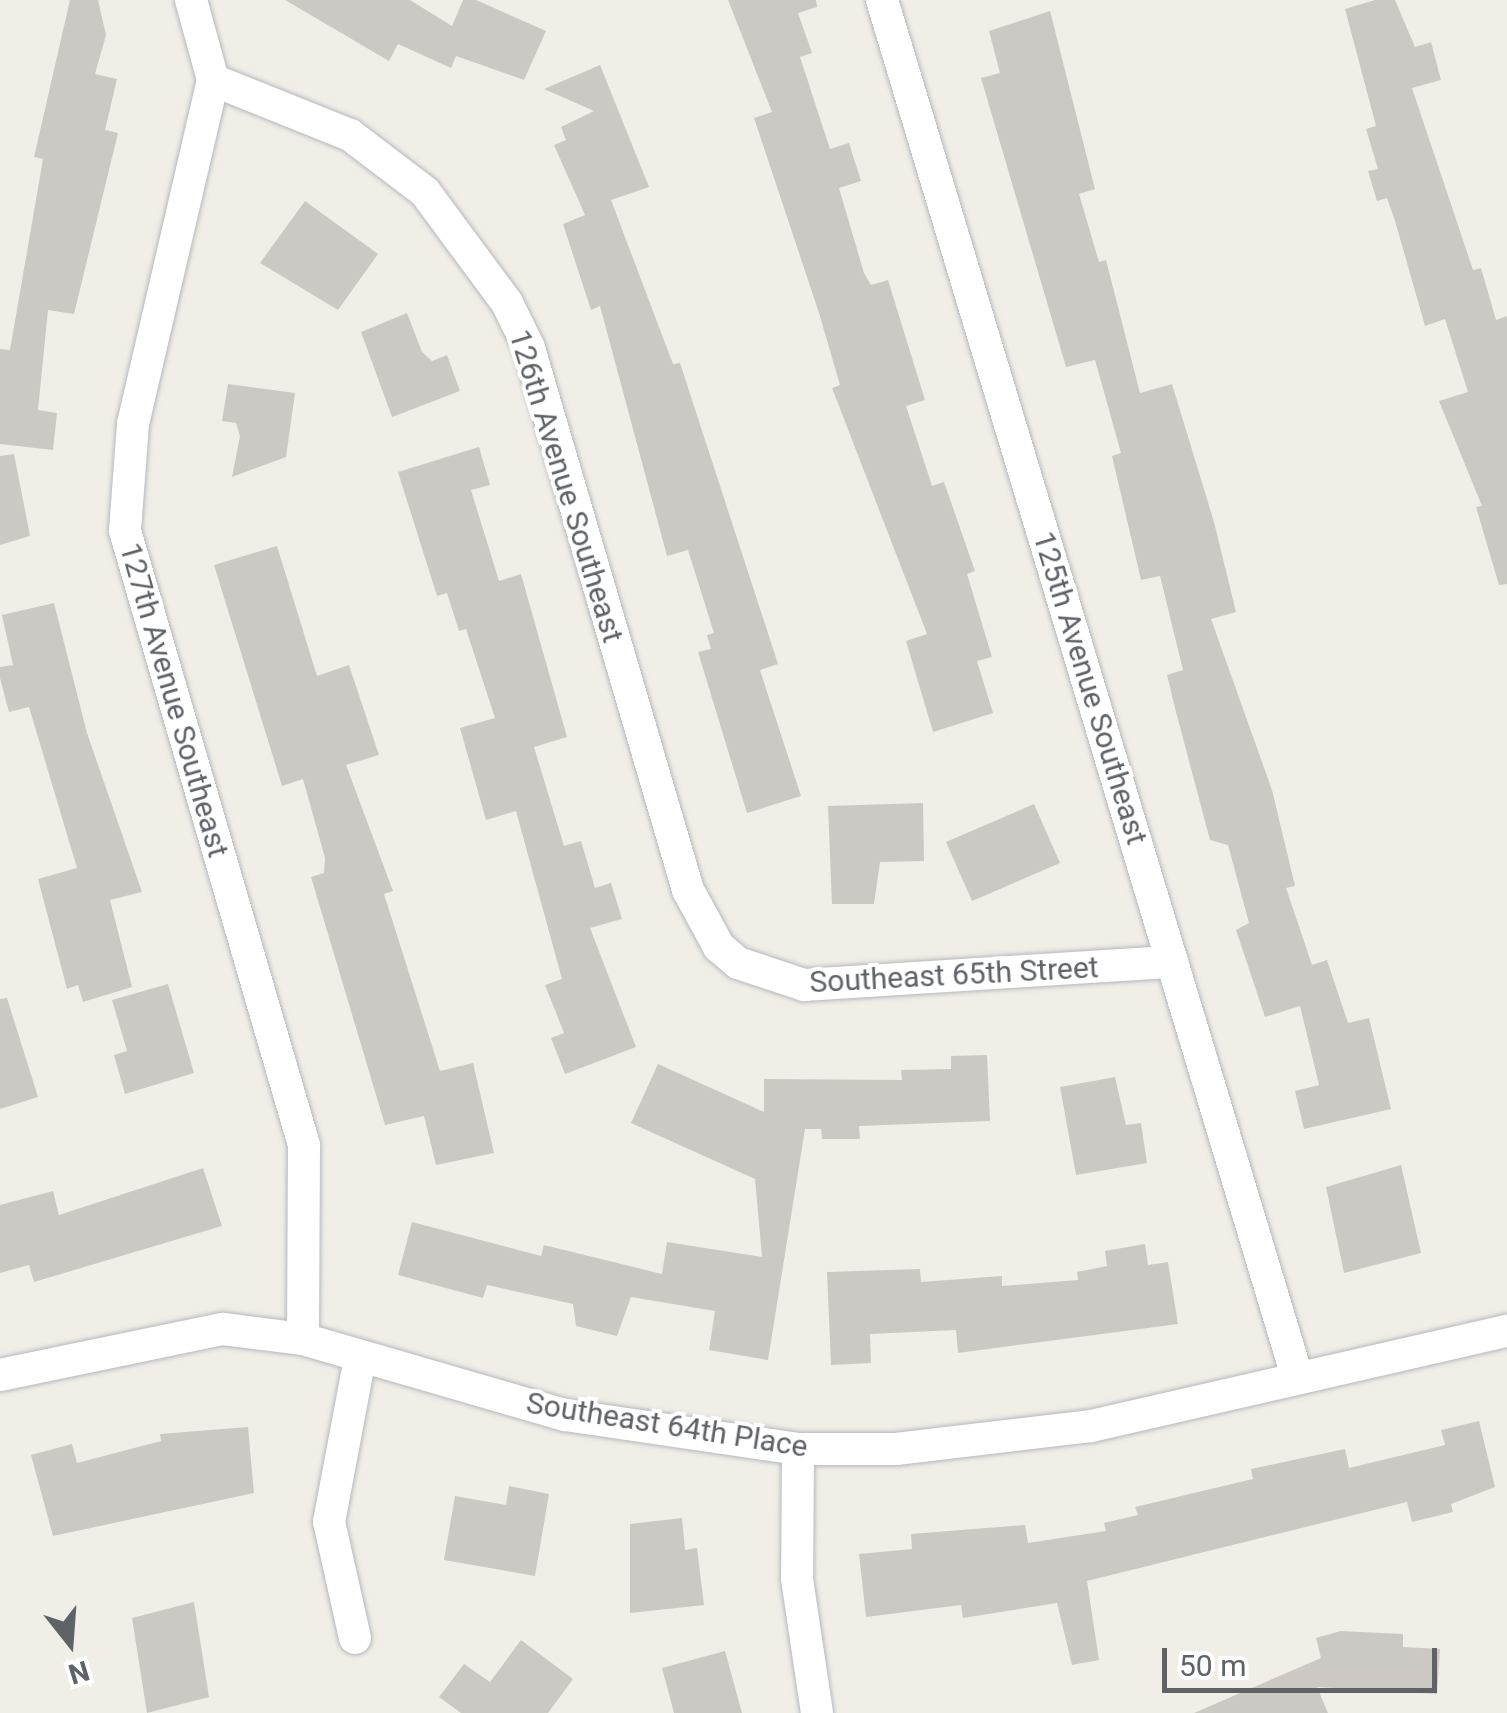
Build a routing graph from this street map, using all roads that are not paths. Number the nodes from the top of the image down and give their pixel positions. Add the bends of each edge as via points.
1 (191, 0) edge
2 (882, 0) edge
3 (213, 80) junction
4 (1172, 962) junction
5 (738, 963) joint
6 (1507, 1331) edge
7 (303, 1340) junction
8 (360, 1358) junction
9 (0, 1375) edge
10 (1297, 1376) junction
11 (798, 1450) junction
12 (355, 1638) dead end
13 (818, 1713) edge

1 - 3 street, 127th Avenue Southeast
2 - 4 street, 125th Avenue Southeast
3 - 5 street, 126th Avenue Southeast via 365,146 425,192 507,303 528,348 688,890 704,925
3 - 7 street, 127th Avenue Southeast via 134,424 125,530 304,1145
4 - 5 street, Southeast 65th Street via 856,986 804,985
4 - 10 street, 125th Avenue Southeast
6 - 10 street, Southeast 64th Place
7 - 8 street, Southeast 64th Place
7 - 9 street via 224,1329
8 - 11 street, Southeast 64th Place via 564,1415
8 - 12 street via 329,1522
10 - 11 street, Southeast 64th Place via 1012,1440
11 - 13 street via 798,1580

